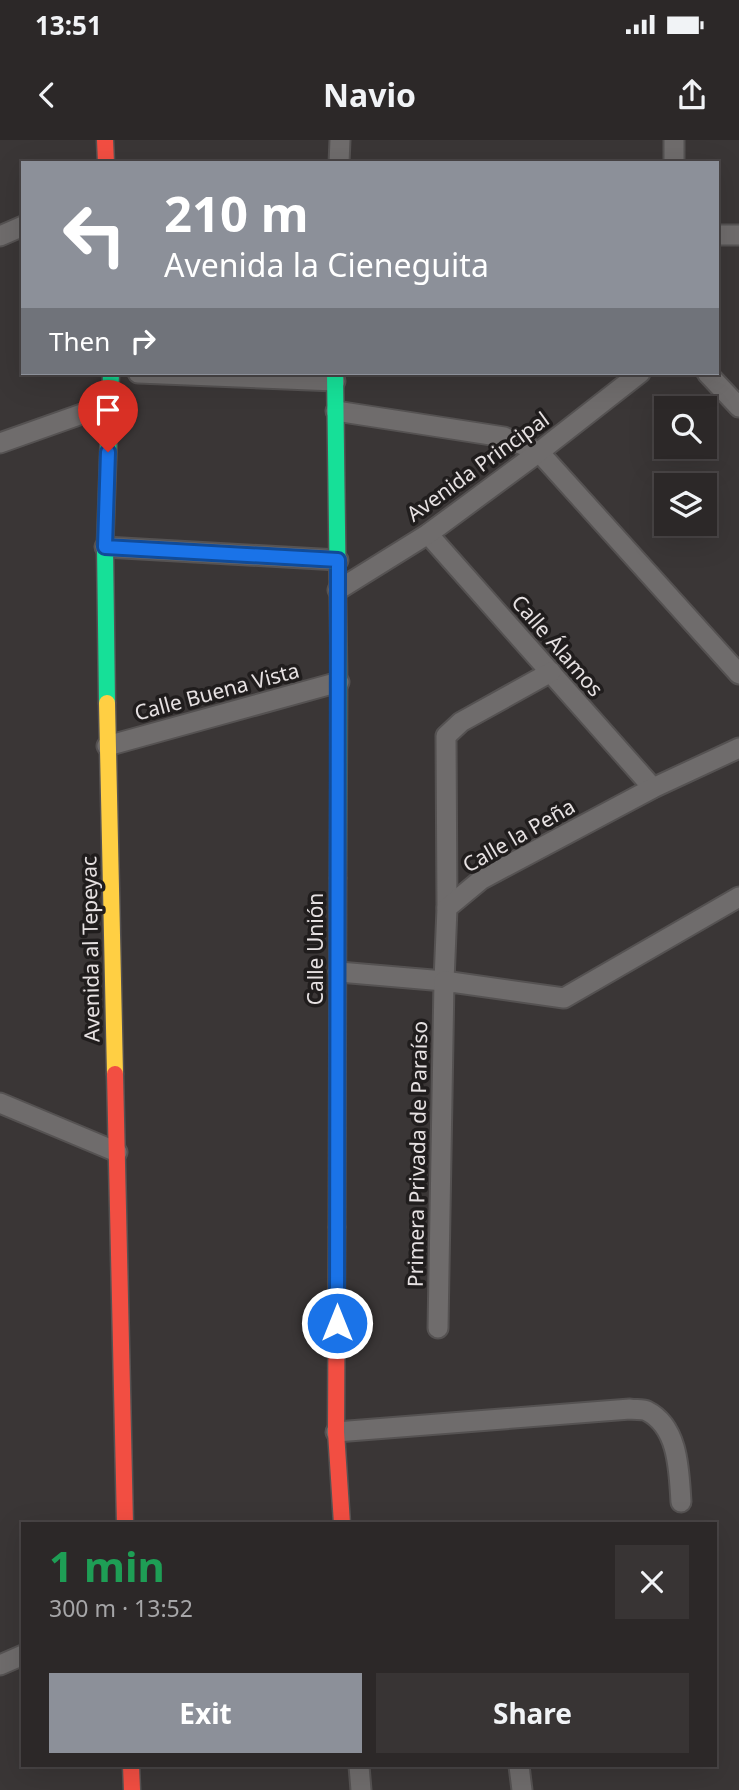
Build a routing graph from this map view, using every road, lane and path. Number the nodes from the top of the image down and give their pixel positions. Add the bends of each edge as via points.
1 (105, 140) edge
2 (340, 140) edge
3 (674, 140) edge
4 (106, 161) edge
5 (339, 161) edge
6 (674, 161) edge
7 (21, 227) edge
8 (719, 235) edge
9 (739, 235) edge
10 (0, 236) edge
11 (111, 375) edge
12 (236, 375) edge
13 (637, 375) edge
14 (710, 375) edge
15 (335, 377) edge
16 (110, 404) junction
17 (739, 407) edge
18 (336, 411) junction
19 (0, 443) edge
20 (539, 452) junction
21 (428, 534) junction
22 (105, 547) junction
23 (338, 560) junction
24 (338, 590) junction
25 (551, 672) junction
26 (739, 674) edge
27 (339, 682) junction
28 (107, 746) junction
29 (739, 748) edge
30 (653, 788) junction
31 (739, 897) edge
32 (447, 908) junction
33 (339, 972) junction
34 (444, 981) junction
35 (0, 1103) edge
36 (117, 1152) junction
37 (438, 1328) dead end
38 (336, 1432) junction
39 (681, 1502) dead end
40 (125, 1522) edge
41 (342, 1522) edge
42 (21, 1656) edge
43 (0, 1665) edge
44 (131, 1767) edge
45 (359, 1767) edge
46 (519, 1767) edge
47 (132, 1790) edge
48 (360, 1790) edge
49 (522, 1790) edge

1 - 4 street
2 - 5 street
3 - 6 street
7 - 10 street
8 - 9 street
11 - 16 street, Avenida al Tepeyac
12 - 15 street
13 - 20 street, Avenida Principal
14 - 17 street
15 - 18 street, Calle Unión
16 - 19 street
16 - 22 street, Avenida al Tepeyac
18 - 20 street via 504,437
18 - 23 street, Calle Unión
20 - 21 street, Avenida Principal
20 - 26 street
21 - 24 street, Avenida Principal
21 - 25 street, Calle Álamos
22 - 23 street
22 - 28 street, Avenida al Tepeyac
23 - 24 street, Calle Unión
24 - 27 street, Calle Unión
25 - 30 street, Calle Álamos
25 - 32 street via 461,722 446,736
27 - 28 street, Calle Buena Vista
27 - 33 street, Calle Unión
28 - 36 street, Avenida al Tepeyac
29 - 30 street, Calle la Peña
30 - 32 street, Calle la Peña via 482,879
31 - 34 street via 564,998
32 - 34 street
33 - 34 street
33 - 38 street, Calle Unión
34 - 37 street, Primera Privada de Paraíso
35 - 36 street
36 - 40 street, Avenida al Tepeyac
38 - 39 street via 647,1411 666,1427 679,1463
38 - 41 street, Calle Unión
42 - 43 street
44 - 47 street
45 - 48 street
46 - 49 street

